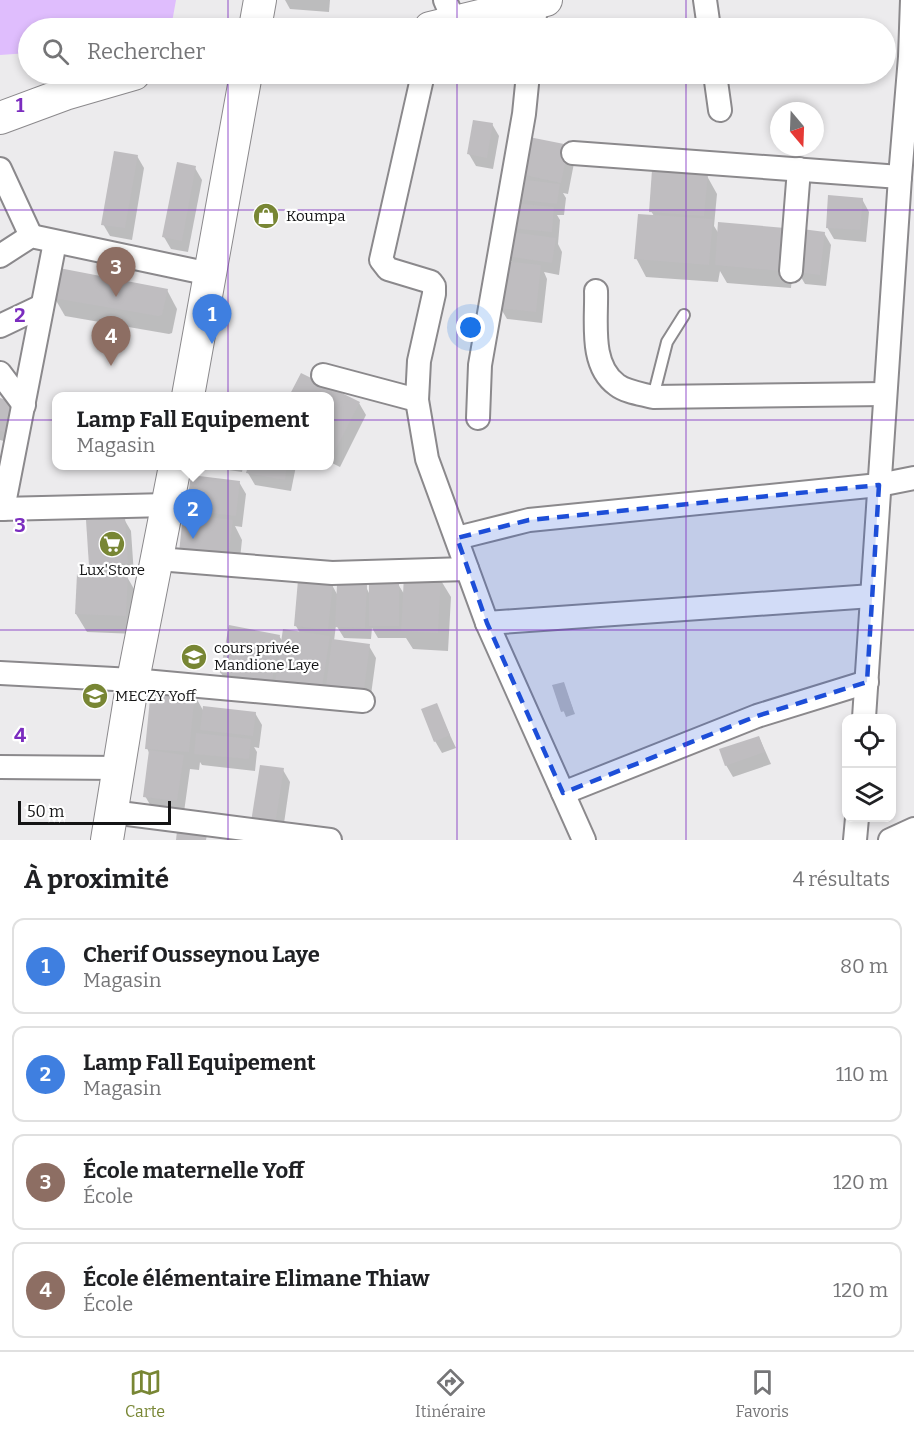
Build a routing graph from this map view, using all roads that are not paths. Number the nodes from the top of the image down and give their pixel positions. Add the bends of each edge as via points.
1 (260, 0) edge
2 (705, 0) edge
3 (912, 0) edge
4 (538, 8) edge
5 (257, 18) edge
6 (463, 18) edge
7 (708, 18) edge
8 (97, 84) edge
9 (244, 84) edge
10 (421, 84) edge
11 (527, 84) edge
12 (716, 84) edge
13 (720, 110) dead end
14 (0, 118) edge
15 (573, 153) dead end
16 (0, 169) edge
17 (798, 170) junction
18 (900, 177) junction
19 (31, 236) junction
20 (56, 242) junction
21 (0, 256) edge
22 (791, 271) dead end
23 (210, 274) junction
24 (596, 291) dead end
25 (42, 306) junction
26 (684, 315) dead end
27 (0, 326) edge
28 (0, 372) edge
29 (322, 375) dead end
30 (189, 392) edge
31 (885, 393) junction
32 (653, 397) junction
33 (417, 400) junction
34 (24, 405) junction
35 (478, 418) dead end
36 (174, 470) edge
37 (914, 478) edge
38 (879, 485) junction
39 (168, 505) junction
40 (2, 509) edge
41 (457, 538) junction
42 (158, 559) junction
43 (467, 569) junction
44 (872, 596) junction
45 (487, 623) junction
46 (0, 673) edge
47 (133, 680) junction
48 (867, 682) junction
49 (363, 701) dead end
50 (864, 714) edge
51 (0, 767) edge
52 (120, 768) junction
53 (563, 793) junction
54 (857, 822) edge
55 (110, 826) edge
56 (914, 829) edge
57 (330, 840) edge
58 (584, 840) edge
59 (855, 840) edge
60 (890, 840) edge

1 - 5 street
2 - 7 street
3 - 18 street
4 - 6 street
8 - 14 street
9 - 23 street
10 - 33 street via 380,256 388,269 434,286 419,361
11 - 35 street via 480,365
12 - 13 street
15 - 17 street
16 - 19 street
17 - 18 street
17 - 22 street
18 - 31 street
19 - 20 street
19 - 21 street
20 - 23 street
20 - 25 street
23 - 30 street
24 - 32 street via 597,352 607,376 619,387
25 - 27 street
25 - 34 street
26 - 32 lane via 667,342
28 - 34 street
29 - 33 street
31 - 32 street
31 - 38 street
33 - 41 street via 427,459
34 - 40 street
36 - 39 street
37 - 38 street
38 - 41 street via 529,520
38 - 44 street
39 - 40 street
39 - 42 street
41 - 43 street
42 - 43 street via 332,573
42 - 47 street
43 - 45 street
44 - 45 street
44 - 48 street
45 - 53 street
46 - 47 street
47 - 49 street
47 - 52 street
48 - 50 street
48 - 53 street via 757,716
51 - 52 street
52 - 55 street
53 - 58 street
54 - 59 street
55 - 57 street
56 - 60 street

